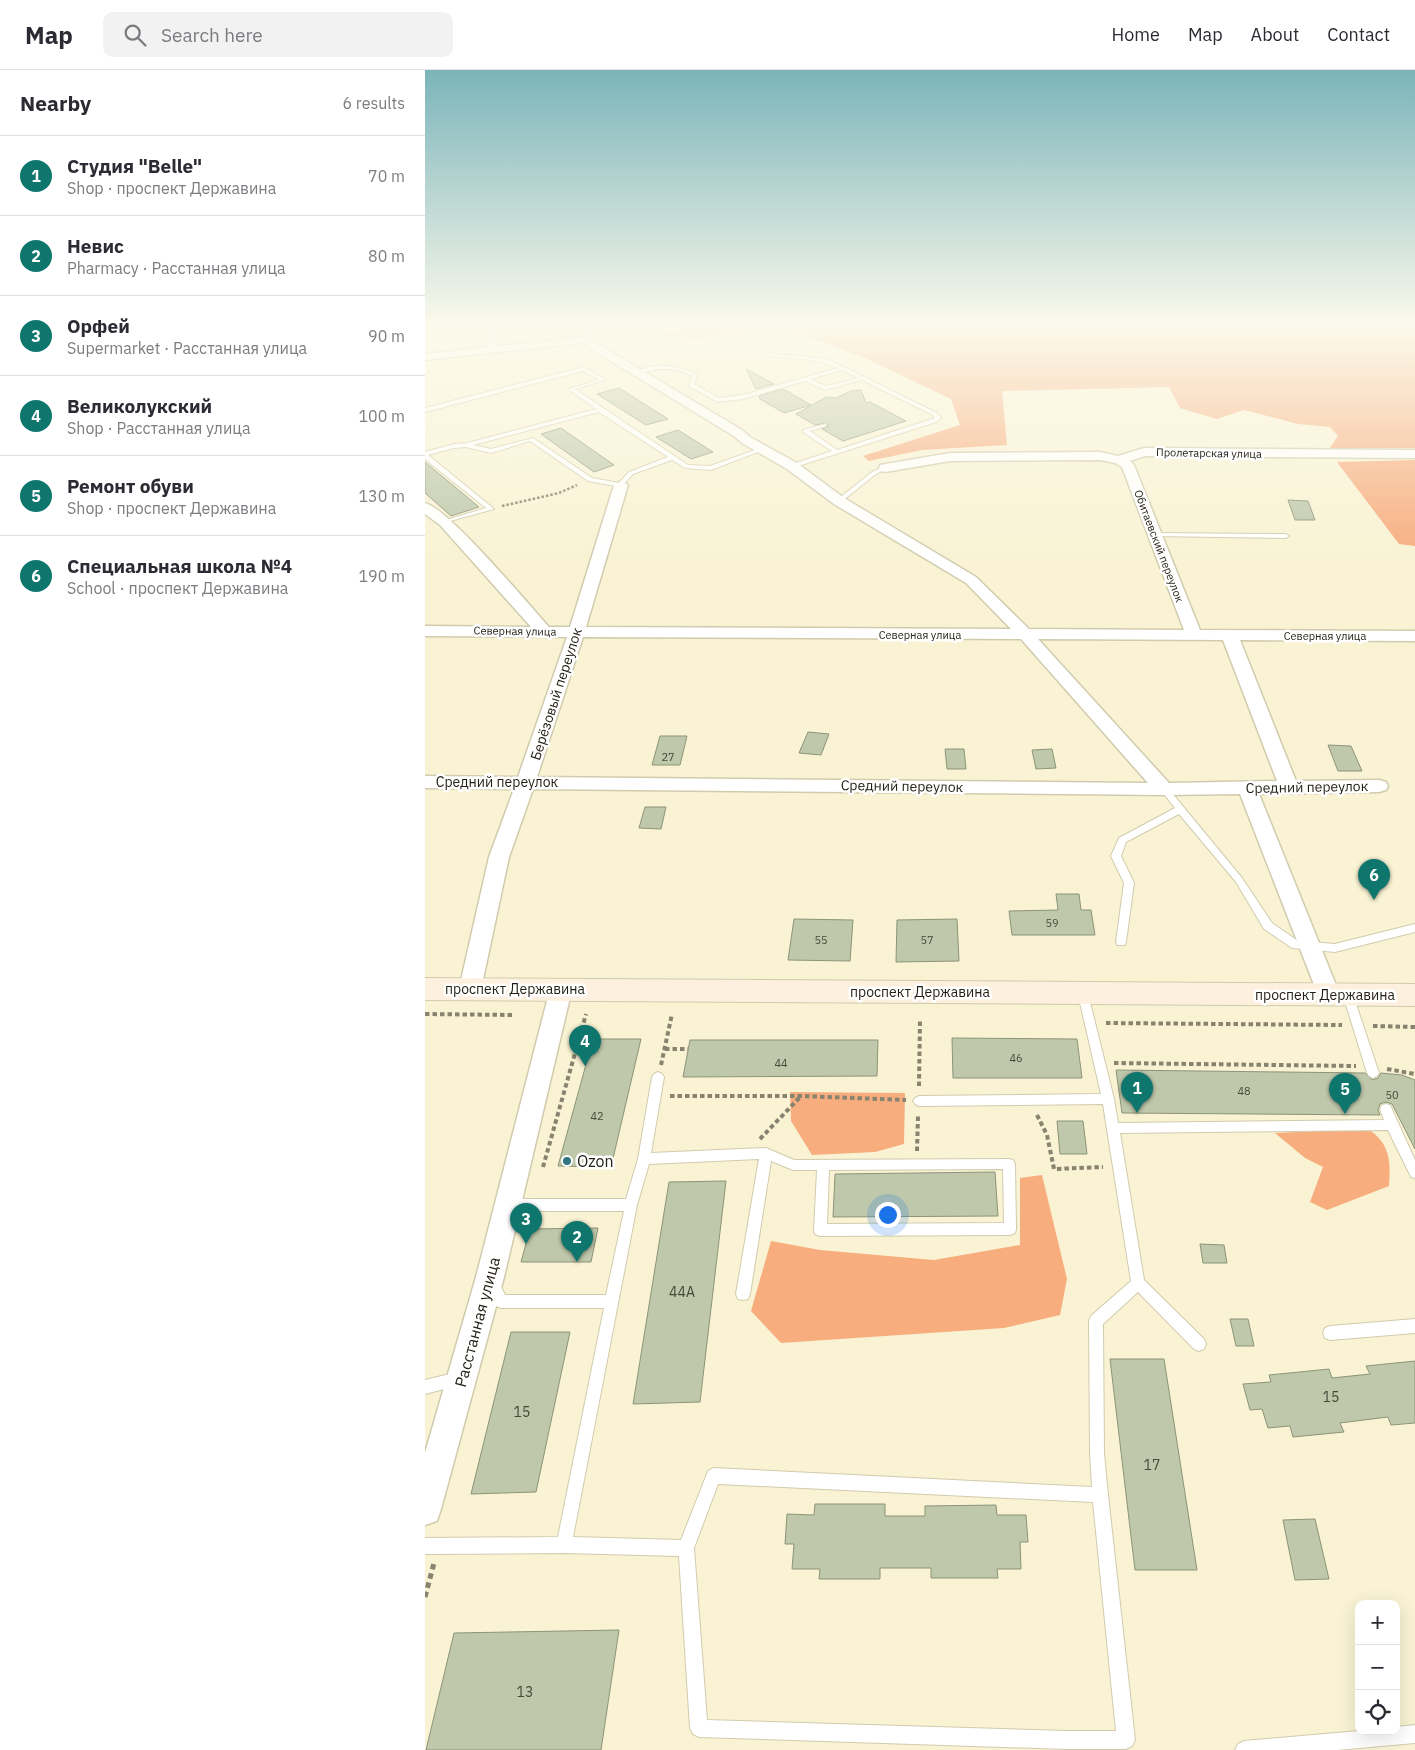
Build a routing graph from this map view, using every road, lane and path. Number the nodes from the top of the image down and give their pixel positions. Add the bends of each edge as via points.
1 (451, 403) edge
2 (591, 403) edge
3 (688, 403) edge
4 (914, 403) edge
5 (425, 410) edge
6 (600, 410) junction
7 (824, 425) dead end
8 (467, 445) junction
9 (763, 449) junction
10 (837, 452) junction
11 (1415, 454) edge
12 (425, 455) edge
13 (671, 458) junction
14 (1119, 460) junction
15 (793, 466) junction
16 (885, 468) joint
17 (590, 480) junction
18 (621, 486) junction
19 (839, 501) junction
20 (425, 507) edge
21 (491, 509) junction
22 (445, 522) junction
23 (1154, 535) junction
24 (1286, 536) dead end
25 (544, 630) junction
26 (425, 631) edge
27 (576, 633) junction
28 (1027, 635) junction
29 (1194, 635) junction
30 (1230, 636) junction
31 (1415, 636) edge
32 (425, 782) edge
33 (527, 782) junction
34 (1379, 786) dead end
35 (1289, 787) junction
36 (1247, 788) junction
37 (1164, 789) junction
38 (1181, 810) junction
39 (1415, 928) edge
40 (1121, 942) dead end
41 (1310, 947) junction
42 (470, 989) junction
43 (561, 989) junction
44 (425, 990) edge
45 (1083, 994) junction
46 (1339, 995) junction
47 (1415, 995) edge
48 (425, 1014) edge
49 (586, 1014) dead end
50 (672, 1014) dead end
51 (514, 1015) dead end
52 (1090, 1022) junction
53 (1358, 1025) junction
54 (1415, 1027) edge
55 (665, 1049) junction
56 (688, 1049) dead end
57 (1099, 1063) junction
58 (1372, 1069) junction
59 (1415, 1074) edge
60 (659, 1077) joint
61 (655, 1096) junction
62 (801, 1096) junction
63 (1029, 1099) junction
64 (1108, 1099) junction
65 (919, 1101) joint
66 (1386, 1109) dead end
67 (1391, 1125) junction
68 (1113, 1128) junction
69 (766, 1153) junction
70 (745, 1155) junction
71 (644, 1159) junction
72 (823, 1165) junction
73 (1119, 1167) junction
74 (1415, 1173) edge
75 (519, 1205) junction
76 (631, 1205) junction
77 (489, 1277) junction
78 (1137, 1284) junction
79 (743, 1294) dead end
80 (611, 1302) junction
81 (1415, 1326) edge
82 (1330, 1333) dead end
83 (1199, 1344) dead end
84 (461, 1378) junction
85 (425, 1387) edge
86 (1100, 1494) junction
87 (425, 1509) edge
88 (564, 1545) junction
89 (425, 1546) edge
90 (686, 1548) junction
91 (1415, 1734) edge
92 (1244, 1750) edge

1 - 5 lane
2 - 6 lane
3 - 9 street
4 - 10 lane via 938,418 934,422
6 - 8 lane
6 - 13 lane
7 - 10 lane via 805,431
8 - 12 lane
8 - 17 lane via 491,451 531,439
9 - 13 lane via 711,468 687,467
9 - 15 street
10 - 15 lane
11 - 14 street, Пролетарская улица via 1144,452
12 - 21 lane
13 - 18 lane via 631,473
14 - 16 street, Пролетарская улица via 1100,456 950,458
14 - 23 street, Обитаевский переулок via 1128,465
15 - 19 street
16 - 19 lane
17 - 18 lane
17 - 21 path via 559,493
18 - 27 street, Берёзовый переулок
19 - 28 street via 971,580
20 - 22 street
21 - 22 lane
22 - 25 street
23 - 24 lane
23 - 29 street, Обитаевский переулок
25 - 26 street, Северная улица
25 - 27 street, Северная улица
27 - 28 street, Северная улица
27 - 33 street, Берёзовый переулок
28 - 29 street, Северная улица
28 - 37 street
29 - 30 street, Северная улица
30 - 31 street, Северная улица
30 - 35 street
32 - 33 street, Средний переулок
33 - 37 street, Средний переулок
33 - 42 street, Берёзовый переулок via 499,857
34 - 35 street, Средний переулок
35 - 36 street, Средний переулок
36 - 37 street, Средний переулок
36 - 41 street
37 - 38 lane
38 - 40 lane via 1123,840 1116,856 1129,883
38 - 41 lane via 1239,880 1268,926 1296,945
39 - 41 lane via 1335,948
41 - 46 street
42 - 43 main road, проспект Державина
42 - 44 main road, проспект Державина
43 - 45 main road, проспект Державина
43 - 75 street, Расстанная улица
45 - 46 main road, проспект Державина
45 - 52 lane
46 - 47 main road, проспект Державина
46 - 53 lane
48 - 51 path
49 - 75 path
50 - 55 path
52 - 53 path
52 - 57 lane
53 - 54 path
53 - 58 lane
55 - 56 path
55 - 60 path
57 - 58 path
57 - 64 lane
58 - 59 path
60 - 61 lane
61 - 62 path
61 - 71 lane
62 - 65 path
62 - 70 path
63 - 64 lane
63 - 65 lane
63 - 73 path via 1047,1135 1054,1169
64 - 68 lane
66 - 67 lane
67 - 68 lane
67 - 74 lane
68 - 73 lane
69 - 70 lane
69 - 72 lane via 793,1165
69 - 79 lane
70 - 71 lane
71 - 76 lane
72 - 72 lane via 1009,1164 1010,1229 820,1230
73 - 78 lane
75 - 76 lane
75 - 77 street, Расстанная улица
76 - 80 lane
77 - 80 lane via 501,1301
77 - 84 street, Расстанная улица
78 - 83 lane
78 - 86 lane via 1096,1321
80 - 88 lane
81 - 82 lane
84 - 85 lane
84 - 87 street, Расстанная улица
86 - 90 lane via 713,1476
86 - 90 lane via 1126,1740 699,1728
88 - 89 lane
88 - 90 lane
91 - 92 lane

